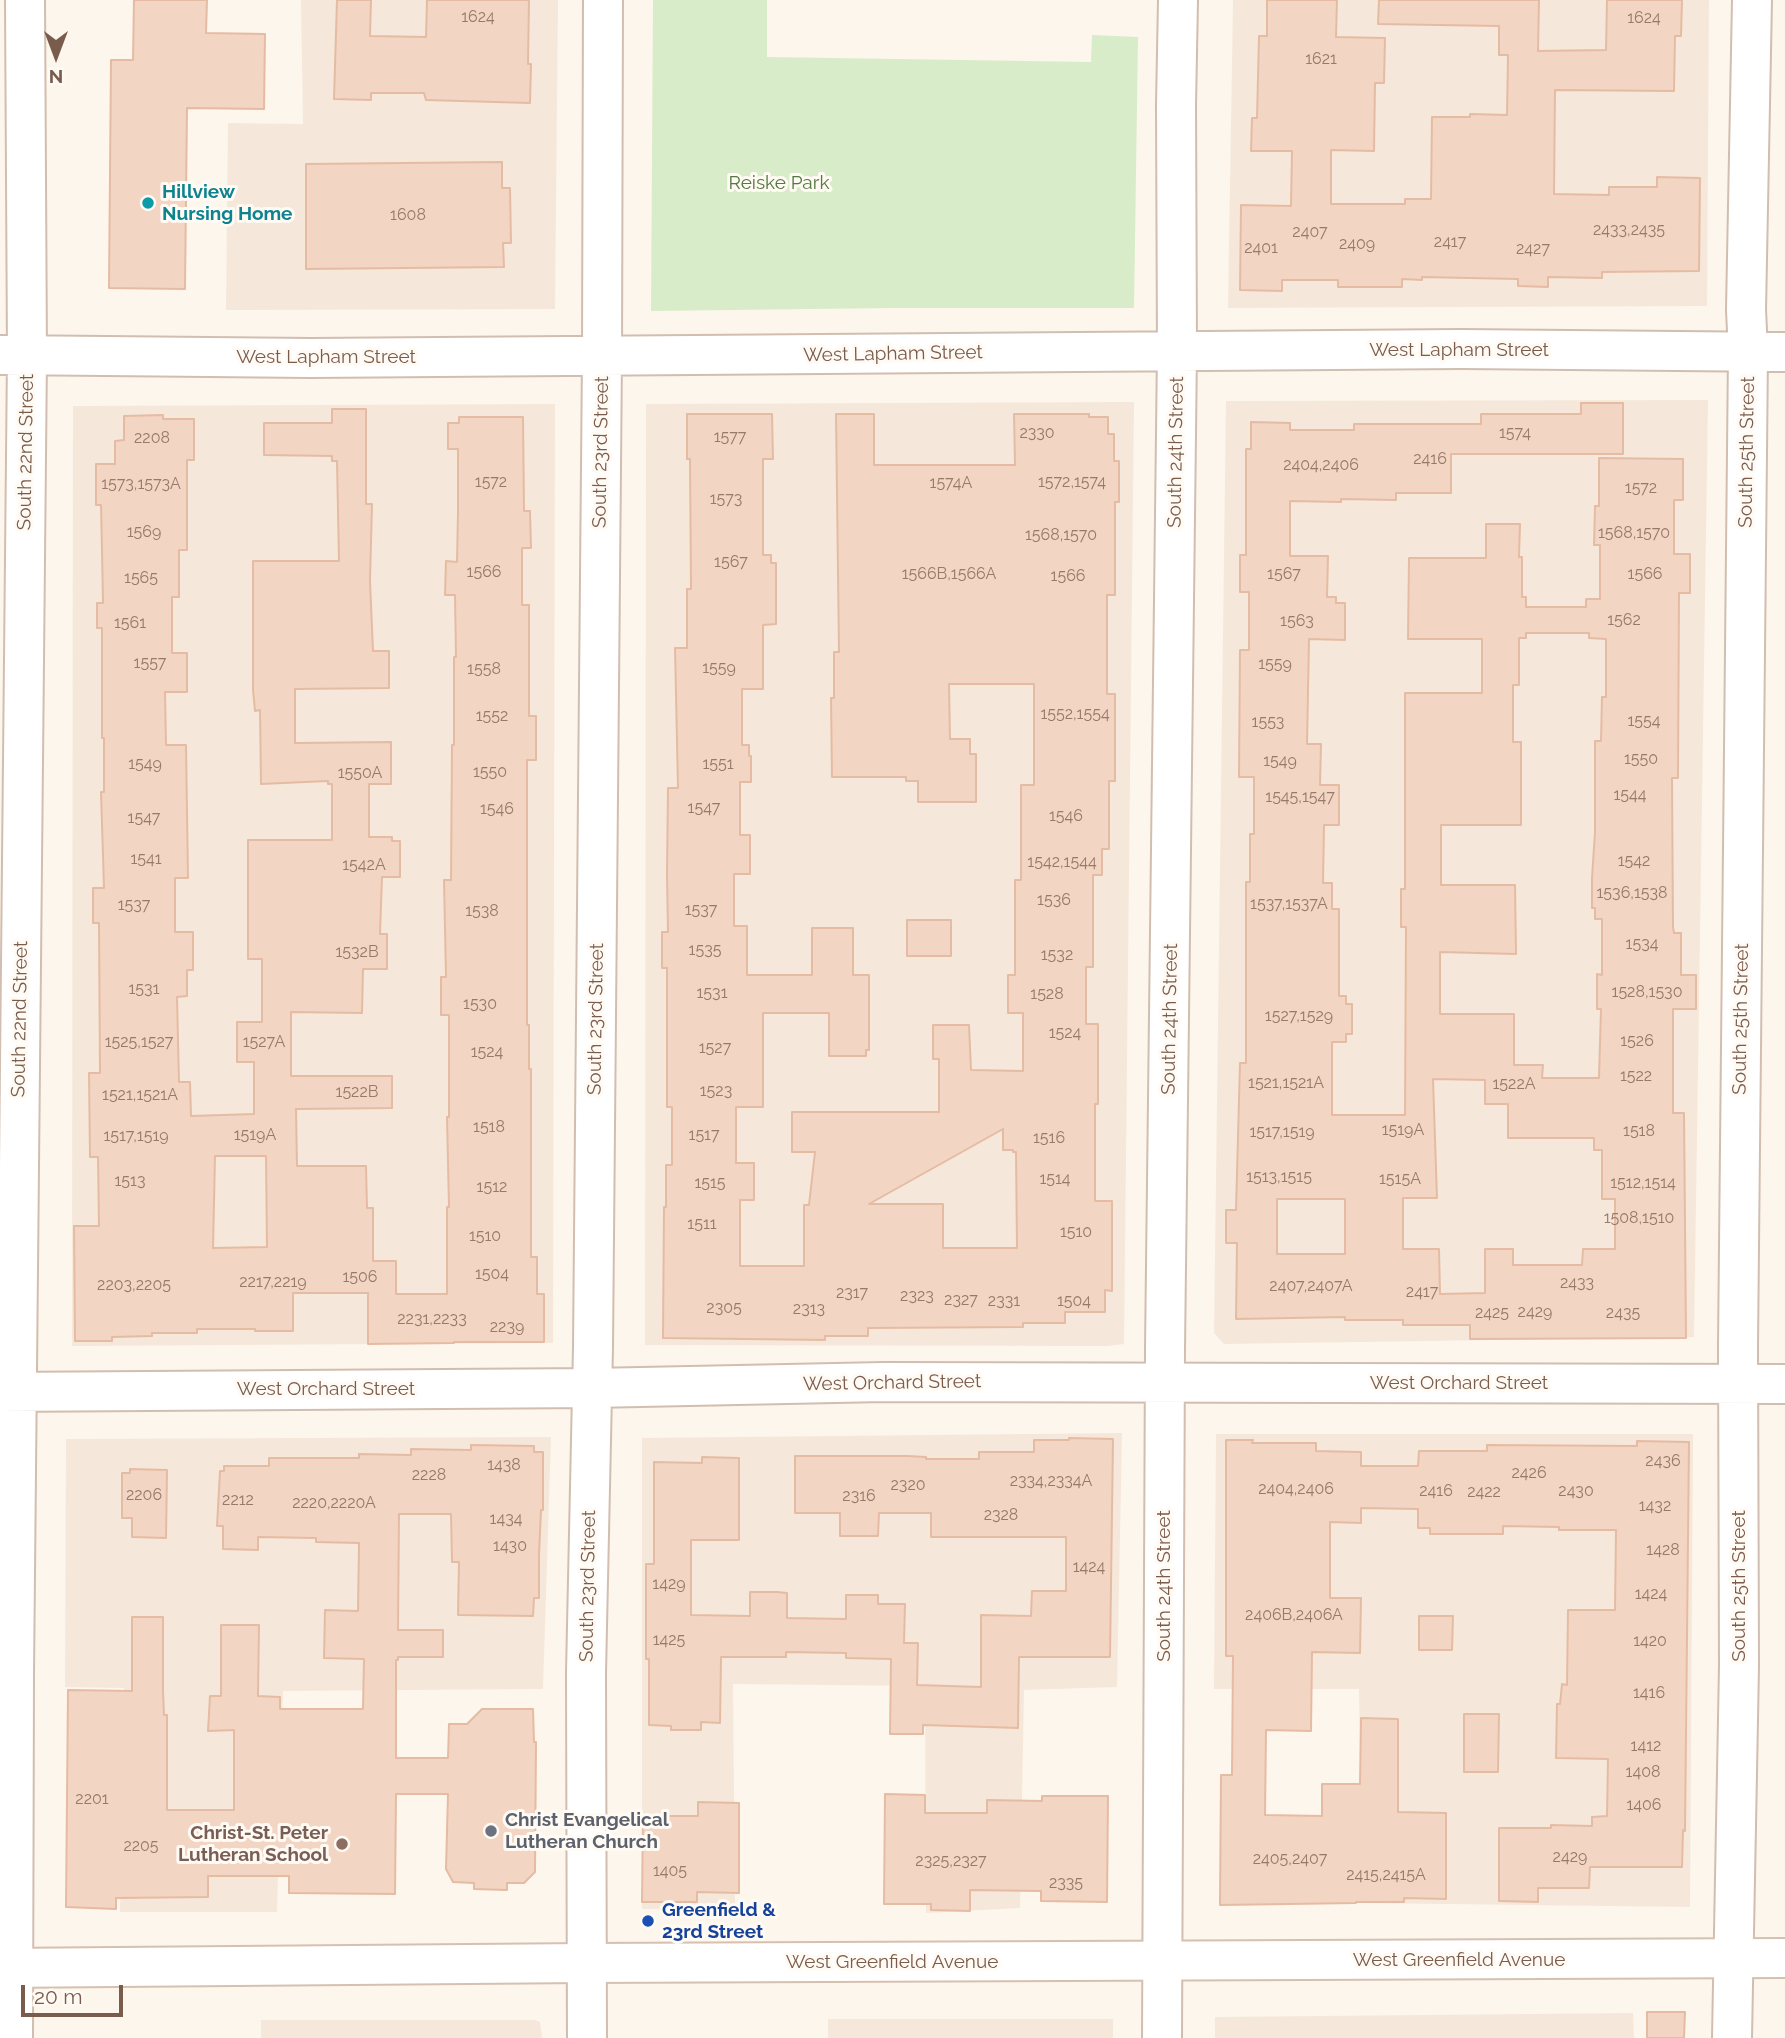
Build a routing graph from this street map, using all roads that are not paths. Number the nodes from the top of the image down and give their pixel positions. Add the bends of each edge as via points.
1 (25, 0) edge
2 (603, 0) edge
3 (1178, 0) edge
4 (1752, 0) edge
5 (1178, 350) junction
6 (1767, 352) edge
7 (13, 355) edge
8 (602, 356) junction
9 (1166, 1382) junction
10 (1738, 1384) junction
11 (1785, 1384) edge
12 (592, 1388) junction
13 (8, 1392) edge
14 (1785, 1958) edge
15 (1732, 1959) junction
16 (1163, 1961) junction
17 (586, 1963) junction
18 (7, 1968) edge
19 (13, 2038) edge
20 (587, 2038) edge
21 (1162, 2038) edge
22 (1731, 2038) edge

1 - 7 street, South 22nd Street
2 - 8 street, South 23rd Street
3 - 5 street, South 24th Street
4 - 6 street, South 25th Street via 1746,310
5 - 6 street, West Lapham Street
5 - 8 street, West Lapham Street
5 - 9 street, South 24th Street
6 - 10 street, South 25th Street
7 - 8 street, West Lapham Street
7 - 13 street, South 22nd Street
8 - 12 street, South 23rd Street
9 - 10 street, West Orchard Street
9 - 12 street, West Orchard Street
9 - 16 street, South 24th Street
10 - 11 street, West Orchard Street
10 - 15 street, South 25th Street via 1739,1666
12 - 13 street, West Orchard Street
12 - 17 street, South 23rd Street
13 - 18 street, South 22nd Street
14 - 15 street, West Greenfield Avenue
15 - 16 street, West Greenfield Avenue
15 - 22 street, South 25th Street
16 - 17 street, West Greenfield Avenue
16 - 21 street, South 24th Street
17 - 18 street, West Greenfield Avenue
17 - 20 street, South 23rd Street
18 - 19 street, South 22nd Street

